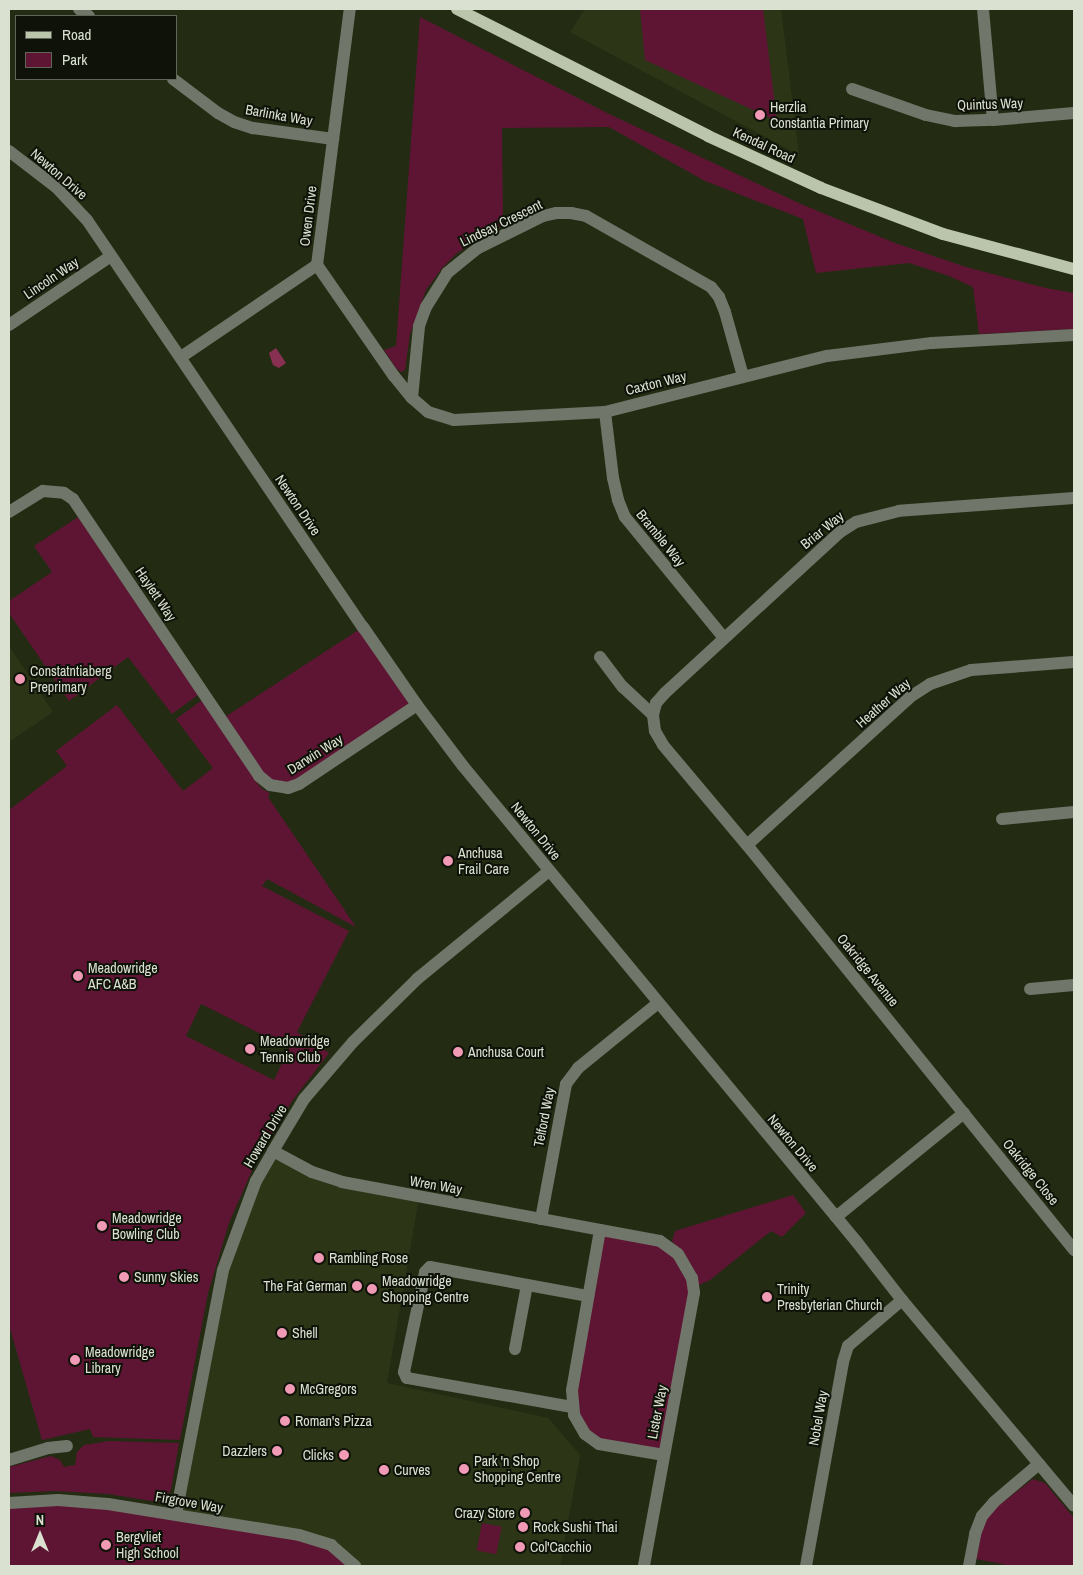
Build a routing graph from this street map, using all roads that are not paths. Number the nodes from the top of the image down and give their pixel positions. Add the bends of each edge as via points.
1 (350, 9) edge
2 (457, 9) edge
3 (983, 9) edge
4 (174, 80) edge
5 (852, 89) dead end
6 (1074, 113) edge
7 (993, 120) junction
8 (333, 139) junction
9 (9, 151) edge
10 (110, 256) junction
11 (317, 265) junction
12 (1074, 269) edge
13 (9, 325) edge
14 (1074, 334) edge
15 (181, 357) junction
16 (744, 376) junction
17 (412, 398) junction
18 (606, 412) junction
19 (1074, 498) edge
20 (9, 512) edge
21 (724, 638) junction
22 (600, 657) dead end
23 (1074, 662) edge
24 (417, 705) junction
25 (653, 715) junction
26 (222, 719) joint
27 (1074, 812) edge
28 (1002, 819) dead end
29 (747, 845) junction
30 (549, 871) junction
31 (1074, 985) edge
32 (1030, 989) dead end
33 (658, 1004) junction
34 (964, 1113) junction
35 (273, 1151) junction
36 (836, 1217) junction
37 (541, 1219) junction
38 (600, 1230) junction
39 (1074, 1250) edge
40 (686, 1265) joint
41 (527, 1285) junction
42 (588, 1296) junction
43 (902, 1300) junction
44 (515, 1349) dead end
45 (572, 1407) junction
46 (67, 1446) dead end
47 (664, 1455) junction
48 (9, 1460) edge
49 (1038, 1464) junction
50 (9, 1503) edge
51 (1074, 1506) edge
52 (176, 1514) junction
53 (355, 1566) edge
54 (644, 1566) edge
55 (806, 1566) edge
56 (969, 1566) edge

1 - 8 street, Owen Drive
2 - 12 main road, Kendal Road via 708,136 821,188 943,234
3 - 7 street
4 - 8 street, Barlinka Way via 234,122 253,128
5 - 7 street, Quintus Way via 926,115 955,121
6 - 7 street, Quintus Way
8 - 11 street, Owen Drive
9 - 10 street, Newton Drive via 70,201 87,220
10 - 13 street, Lincoln Way
10 - 15 street, Newton Drive
11 - 15 street, Owen Drive
11 - 17 street, Caxton Way
14 - 16 street, Caxton Way via 932,343 836,355
15 - 24 street, Newton Drive
16 - 17 street, Lindsay Crescent via 725,312 711,287 586,216 556,213 543,216 478,248 447,273 426,307 420,326
16 - 18 street, Caxton Way
17 - 18 street, Caxton Way via 428,412 454,420
18 - 21 street, Bramble Way via 613,478 625,517
19 - 21 street, Briar Way via 899,511 856,522 840,532
20 - 26 street, Haylett Way via 38,493 59,492 69,496
21 - 25 street, Briar Way via 660,698
22 - 25 street via 623,687
23 - 29 street, Heather Way via 971,670 930,684 910,697
24 - 26 street, Darwin Way via 299,784 288,788 264,782
24 - 30 street, Newton Drive
25 - 29 street, Oakridge Avenue via 655,731 663,745
27 - 28 street
29 - 34 street, Oakridge Avenue
30 - 33 street, Newton Drive
30 - 35 street, Howard Drive via 417,979 353,1042 304,1100
31 - 32 street
33 - 36 street, Newton Drive
33 - 37 street, Telford Way via 578,1068 566,1084
34 - 36 street
34 - 39 street, Oakridge Close
35 - 37 street, Wren Way via 312,1172 342,1182
35 - 52 street, Howard Drive via 256,1181 223,1270
36 - 43 street, Newton Drive
37 - 38 street, Wren Way
38 - 40 street, Wren Way via 660,1241 678,1254
38 - 42 street
40 - 47 street, Lister Way via 694,1293
41 - 42 street
41 - 44 street
41 - 45 street via 436,1267 426,1269 404,1375
42 - 45 street
43 - 49 street, Newton Drive
43 - 55 street, Nobel Way via 848,1346
45 - 47 street via 585,1434 599,1444
46 - 48 street via 48,1448
47 - 54 street, Lister Way
49 - 51 street, Newton Drive
49 - 56 street via 982,1516
50 - 52 street, Firgrove Way via 58,1500
52 - 53 street, Firgrove Way via 313,1538 338,1550

